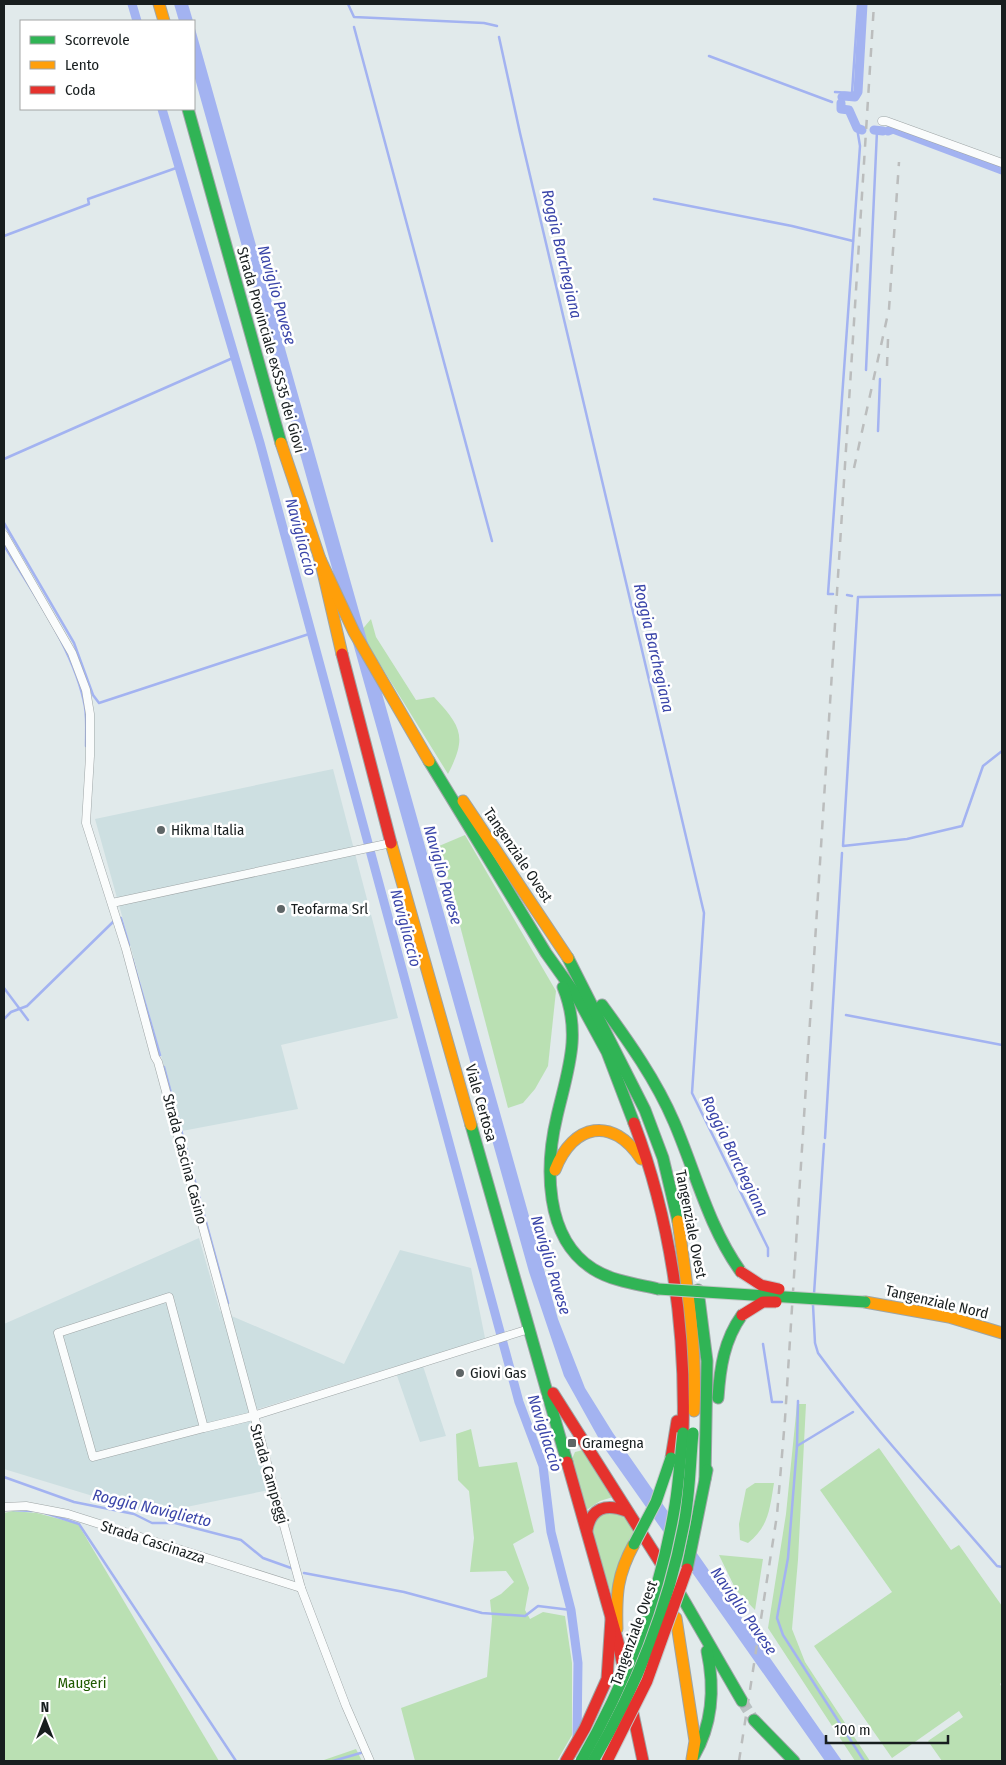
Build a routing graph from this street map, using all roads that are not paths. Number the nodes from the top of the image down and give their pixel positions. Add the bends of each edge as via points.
1 (159, 4) edge
2 (164, 20) edge
3 (188, 110) edge
4 (884, 121) dead end
5 (1002, 163) edge
6 (4, 535) edge
7 (320, 559) junction
8 (337, 595) joint
9 (388, 690) junction
10 (387, 844) junction
11 (112, 903) junction
12 (546, 953) junction
13 (574, 966) junction
14 (553, 1196) junction
15 (676, 1211) junction
16 (667, 1242) junction
17 (870, 1302) junction
18 (529, 1329) junction
19 (1002, 1333) edge
20 (682, 1367) junction
21 (543, 1371) junction
22 (253, 1416) junction
23 (204, 1428) junction
24 (688, 1433) junction
25 (705, 1479) junction
26 (4, 1507) edge
27 (626, 1511) junction
28 (587, 1533) junction
29 (687, 1569) junction
30 (301, 1588) junction
31 (611, 1619) junction
32 (701, 1628) junction
33 (618, 1642) junction
34 (742, 1701) tunnel mouth
35 (754, 1720) tunnel mouth
36 (643, 1760) edge
37 (692, 1760) edge
38 (370, 1761) edge
39 (566, 1761) edge
40 (581, 1761) edge
41 (593, 1761) edge
42 (607, 1761) edge
43 (794, 1761) edge

1 - 2 main road
3 - 7 main road, Strada Provinciale exSS35 dei Giovi via 278,433
4 - 5 street
6 - 11 street, Strada Cascina Casino via 72,653 86,690 90,722 86,823
7 - 8 main road, Strada Provinciale exSS35 dei Giovi
7 - 10 main road, Viale Certosa
8 - 9 main road, Tangenziale Ovest via 354,632
9 - 12 main road, Tangenziale Ovest
9 - 13 main road, Tangenziale Ovest
10 - 11 street
10 - 18 main road, Viale Certosa
11 - 22 street, Strada Cascina Casino via 154,1057 161,1070
12 - 14 main road via 568,997 574,1032 570,1069 551,1151
12 - 16 main road, Tangenziale Ovest via 576,995 607,1052 646,1153
13 - 15 main road, Tangenziale Ovest via 645,1110 663,1158
13 - 17 main road, bridge via 629,1041 655,1087 673,1120 718,1236 741,1272 761,1285 777,1289
14 - 16 main road via 557,1161 564,1147 587,1131 614,1132 629,1140 640,1157
14 - 17 main road, bridge via 562,1234 576,1256 604,1276 658,1289
15 - 24 main road, Tangenziale Ovest via 692,1309 696,1362
15 - 25 main road via 697,1284 707,1336 710,1386
16 - 20 main road, Tangenziale Ovest via 681,1336
17 - 19 main road, Tangenziale Nord via 949,1317
17 - 25 main road, bridge via 763,1302 742,1315 732,1327 722,1360 714,1440
18 - 21 main road, Viale Certosa
18 - 22 street, Strada Campeggi
20 - 24 main road, Tangenziale Ovest
20 - 33 main road, bridge via 671,1458 662,1490 619,1574 615,1589
21 - 27 main road via 565,1414
21 - 28 main road
22 - 23 street
22 - 30 street, Strada Campeggi
23 - 23 street via 169,1297 58,1333 93,1456
24 - 40 main road, Tangenziale Ovest, bridge via 675,1510 656,1588 629,1666
24 - 41 main road, Tangenziale Ovest, bridge via 689,1492 668,1590 635,1679
25 - 29 main road
26 - 30 street, Strada Cascinazza via 26,1506 68,1514
27 - 28 main road via 611,1505 600,1507 590,1517
27 - 32 main road
28 - 31 main road
29 - 37 main road, bridge via 676,1618 695,1741
29 - 42 main road, bridge via 659,1653 626,1729
30 - 38 street, Strada Campeggi
31 - 33 main road
31 - 39 main road via 607,1679 594,1711
32 - 34 main road via 720,1668
32 - 37 main road via 712,1680 711,1707 705,1737
33 - 36 main road
35 - 43 main road

